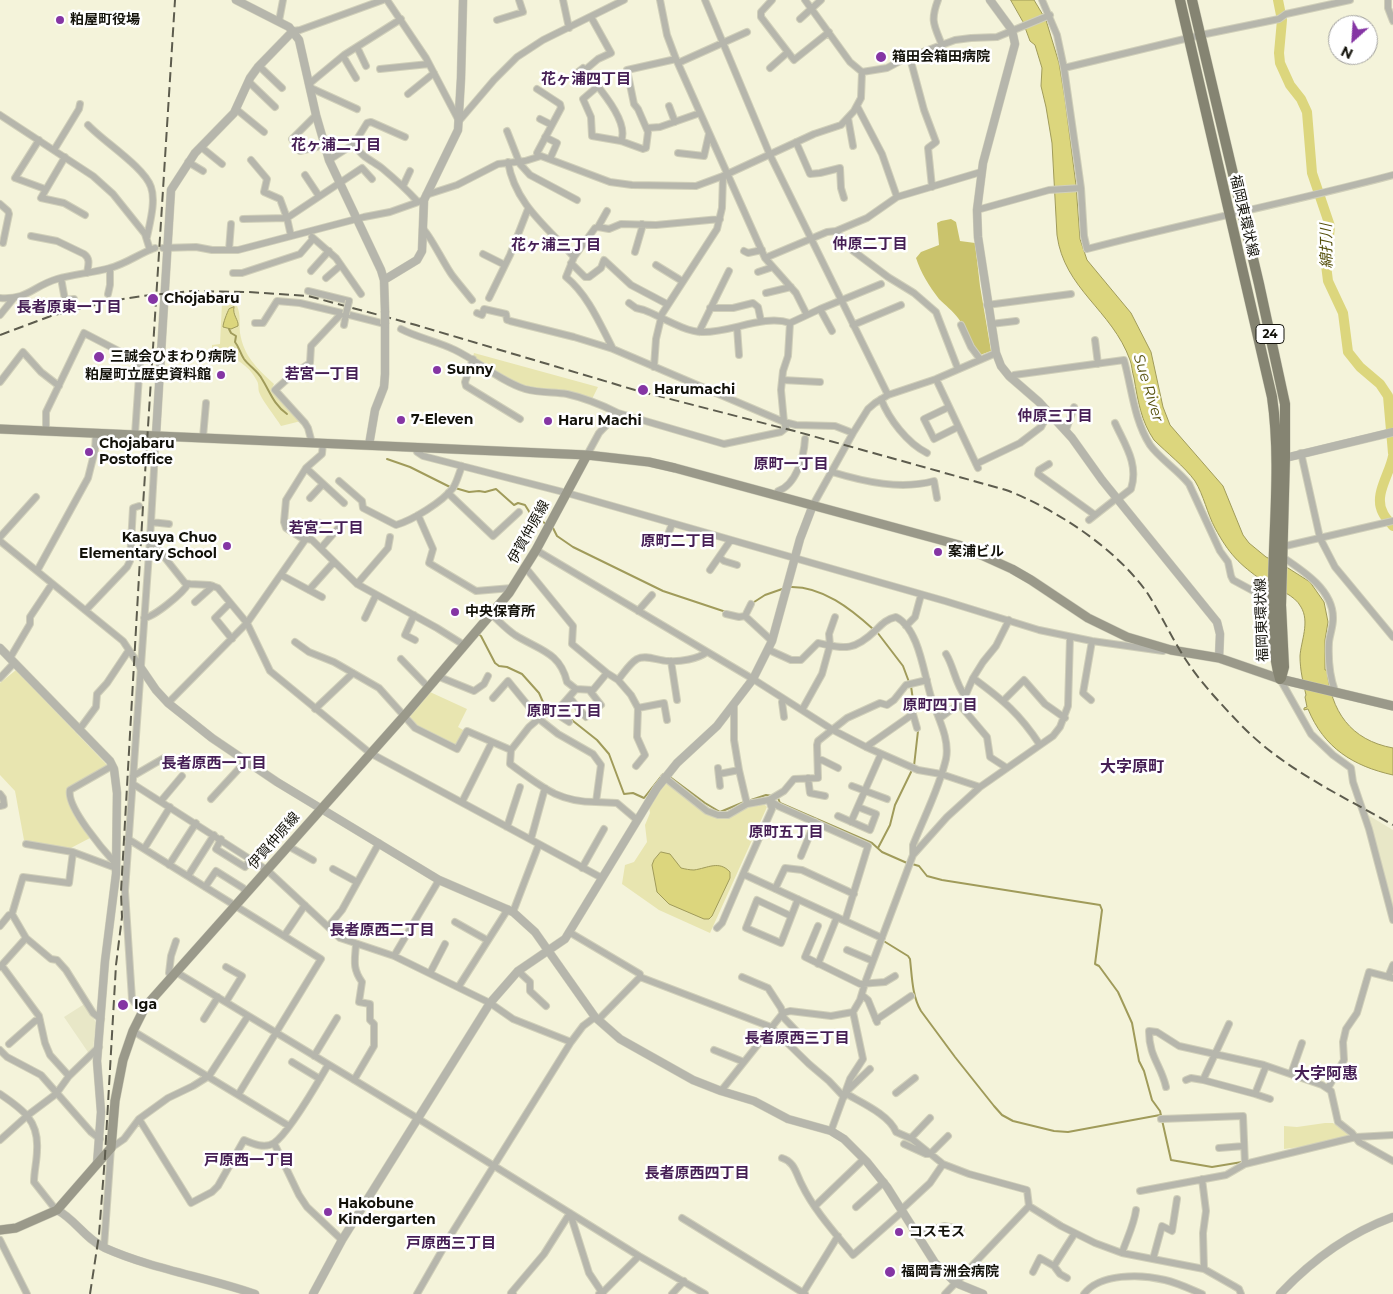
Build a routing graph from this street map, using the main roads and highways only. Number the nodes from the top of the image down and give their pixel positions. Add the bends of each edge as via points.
1 (1180, 0) edge
2 (1192, 0) edge
3 (0, 429) edge
4 (586, 455) junction
5 (1281, 459) junction
6 (1278, 555) junction
7 (1280, 679) junction
8 (1393, 706) edge
9 (0, 1230) edge

1 - 5 main road, 福岡東環状線 / 24 via 1272,397
2 - 5 main road, 福岡東環状線 / 24 via 1285,404
3 - 4 main road
4 - 7 main road via 649,462 959,545 1031,580 1126,641 1219,658
4 - 9 main road, 伊賀仲原線 via 512,588 405,715 145,1007 132,1030 123,1060 111,1148 56,1210 16,1228
5 - 6 main road, 福岡東環状線 / 24
6 - 7 main road, 福岡東環状線 / 24 via 1284,667
6 - 7 main road, 福岡東環状線 / 24 via 1273,628
7 - 8 main road

